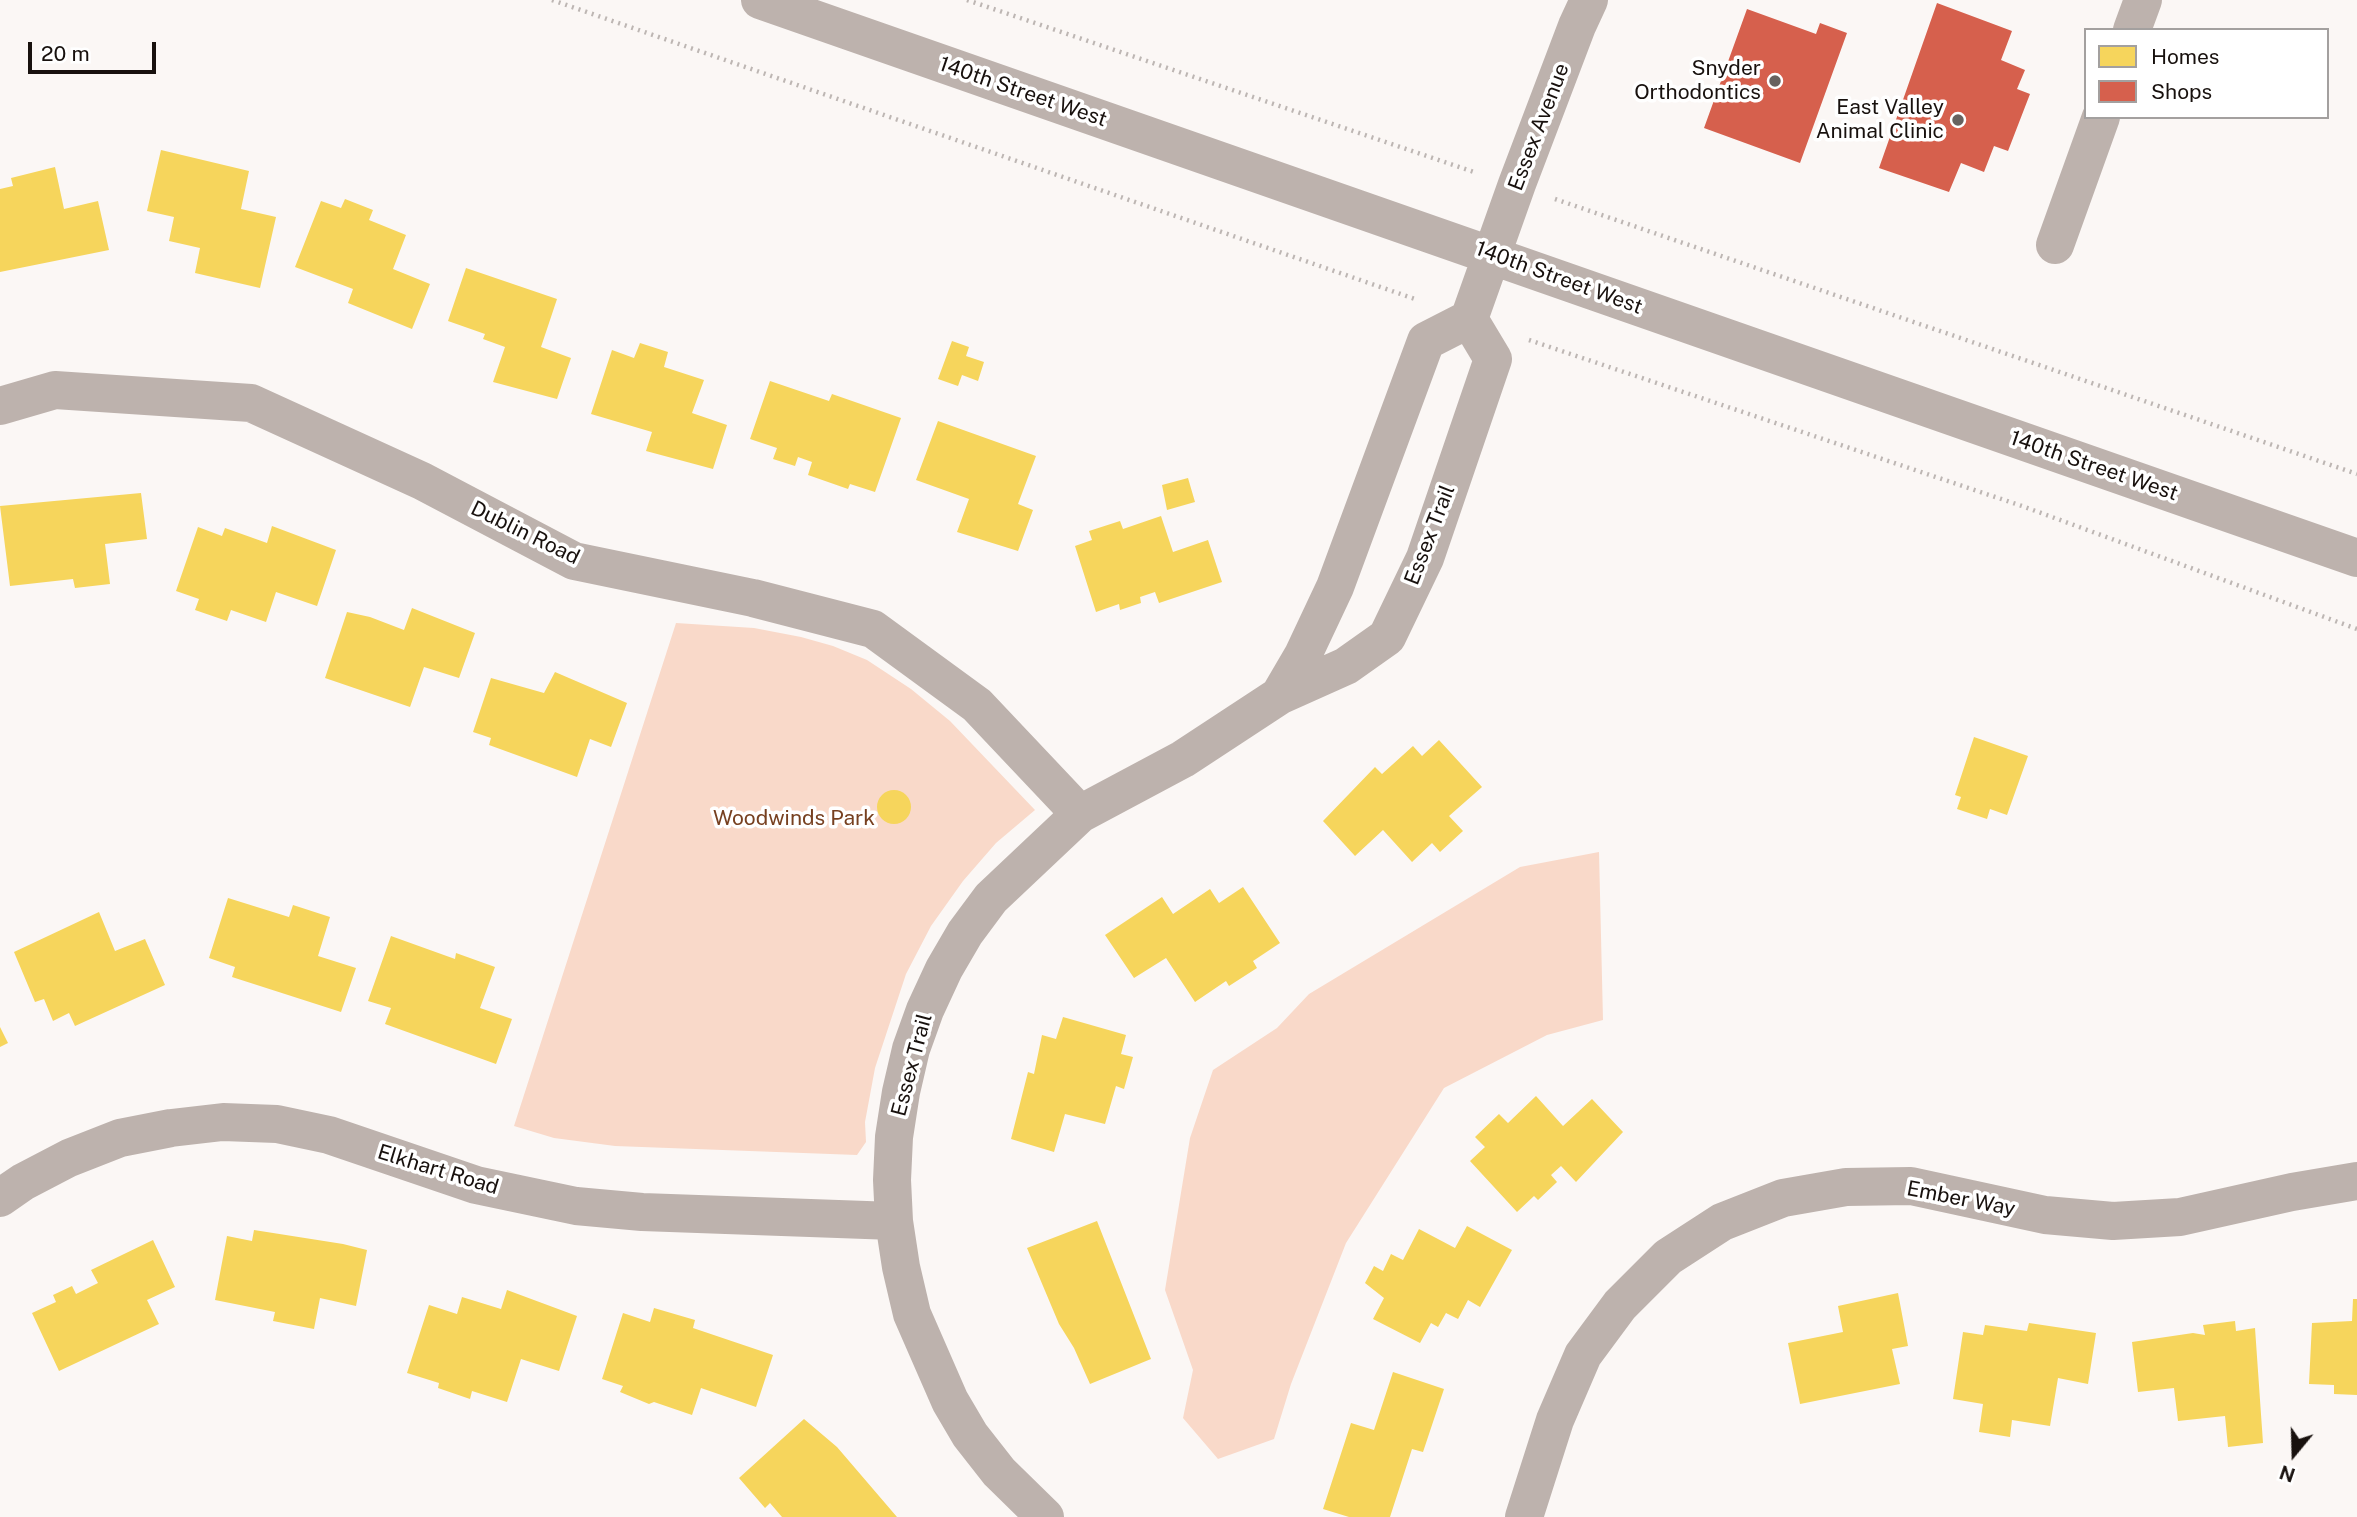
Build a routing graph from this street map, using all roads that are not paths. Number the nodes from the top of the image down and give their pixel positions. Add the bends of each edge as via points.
1 (760, 0) edge
2 (1589, 0) edge
3 (2100, 119) edge
4 (2054, 245) dead end
5 (1492, 254) junction
6 (1469, 319) junction
7 (0, 406) edge
8 (2357, 558) edge
9 (1279, 696) junction
10 (1080, 814) junction
11 (2357, 1181) edge
12 (0, 1198) edge
13 (894, 1221) junction
14 (1045, 1517) edge
15 (1524, 1517) edge

1 - 5 street, 140th Street West
2 - 5 street, Essex Avenue
3 - 4 street
5 - 6 street
5 - 8 street, 140th Street West
6 - 9 street, Essex Trail via 1426,341 1335,587
6 - 9 street, Essex Trail via 1493,359 1425,558 1387,637 1346,666
7 - 10 street, Dublin Road via 55,390 251,403 422,481 574,561 753,598 873,629 977,705
9 - 10 street, Essex Trail via 1183,759
10 - 13 street, Essex Trail via 991,898 965,933 925,1010 911,1049 895,1125
11 - 15 street, Ember Way via 2180,1217 2113,1221 2045,1215 1912,1186 1846,1187 1783,1199 1722,1222 1668,1257 1620,1305 1583,1355 1555,1420
12 - 13 street, Elkhart Road via 69,1158 120,1138 223,1122 277,1124 329,1135 475,1185 576,1206
13 - 14 street, Essex Trail via 912,1314 950,1401 999,1472

